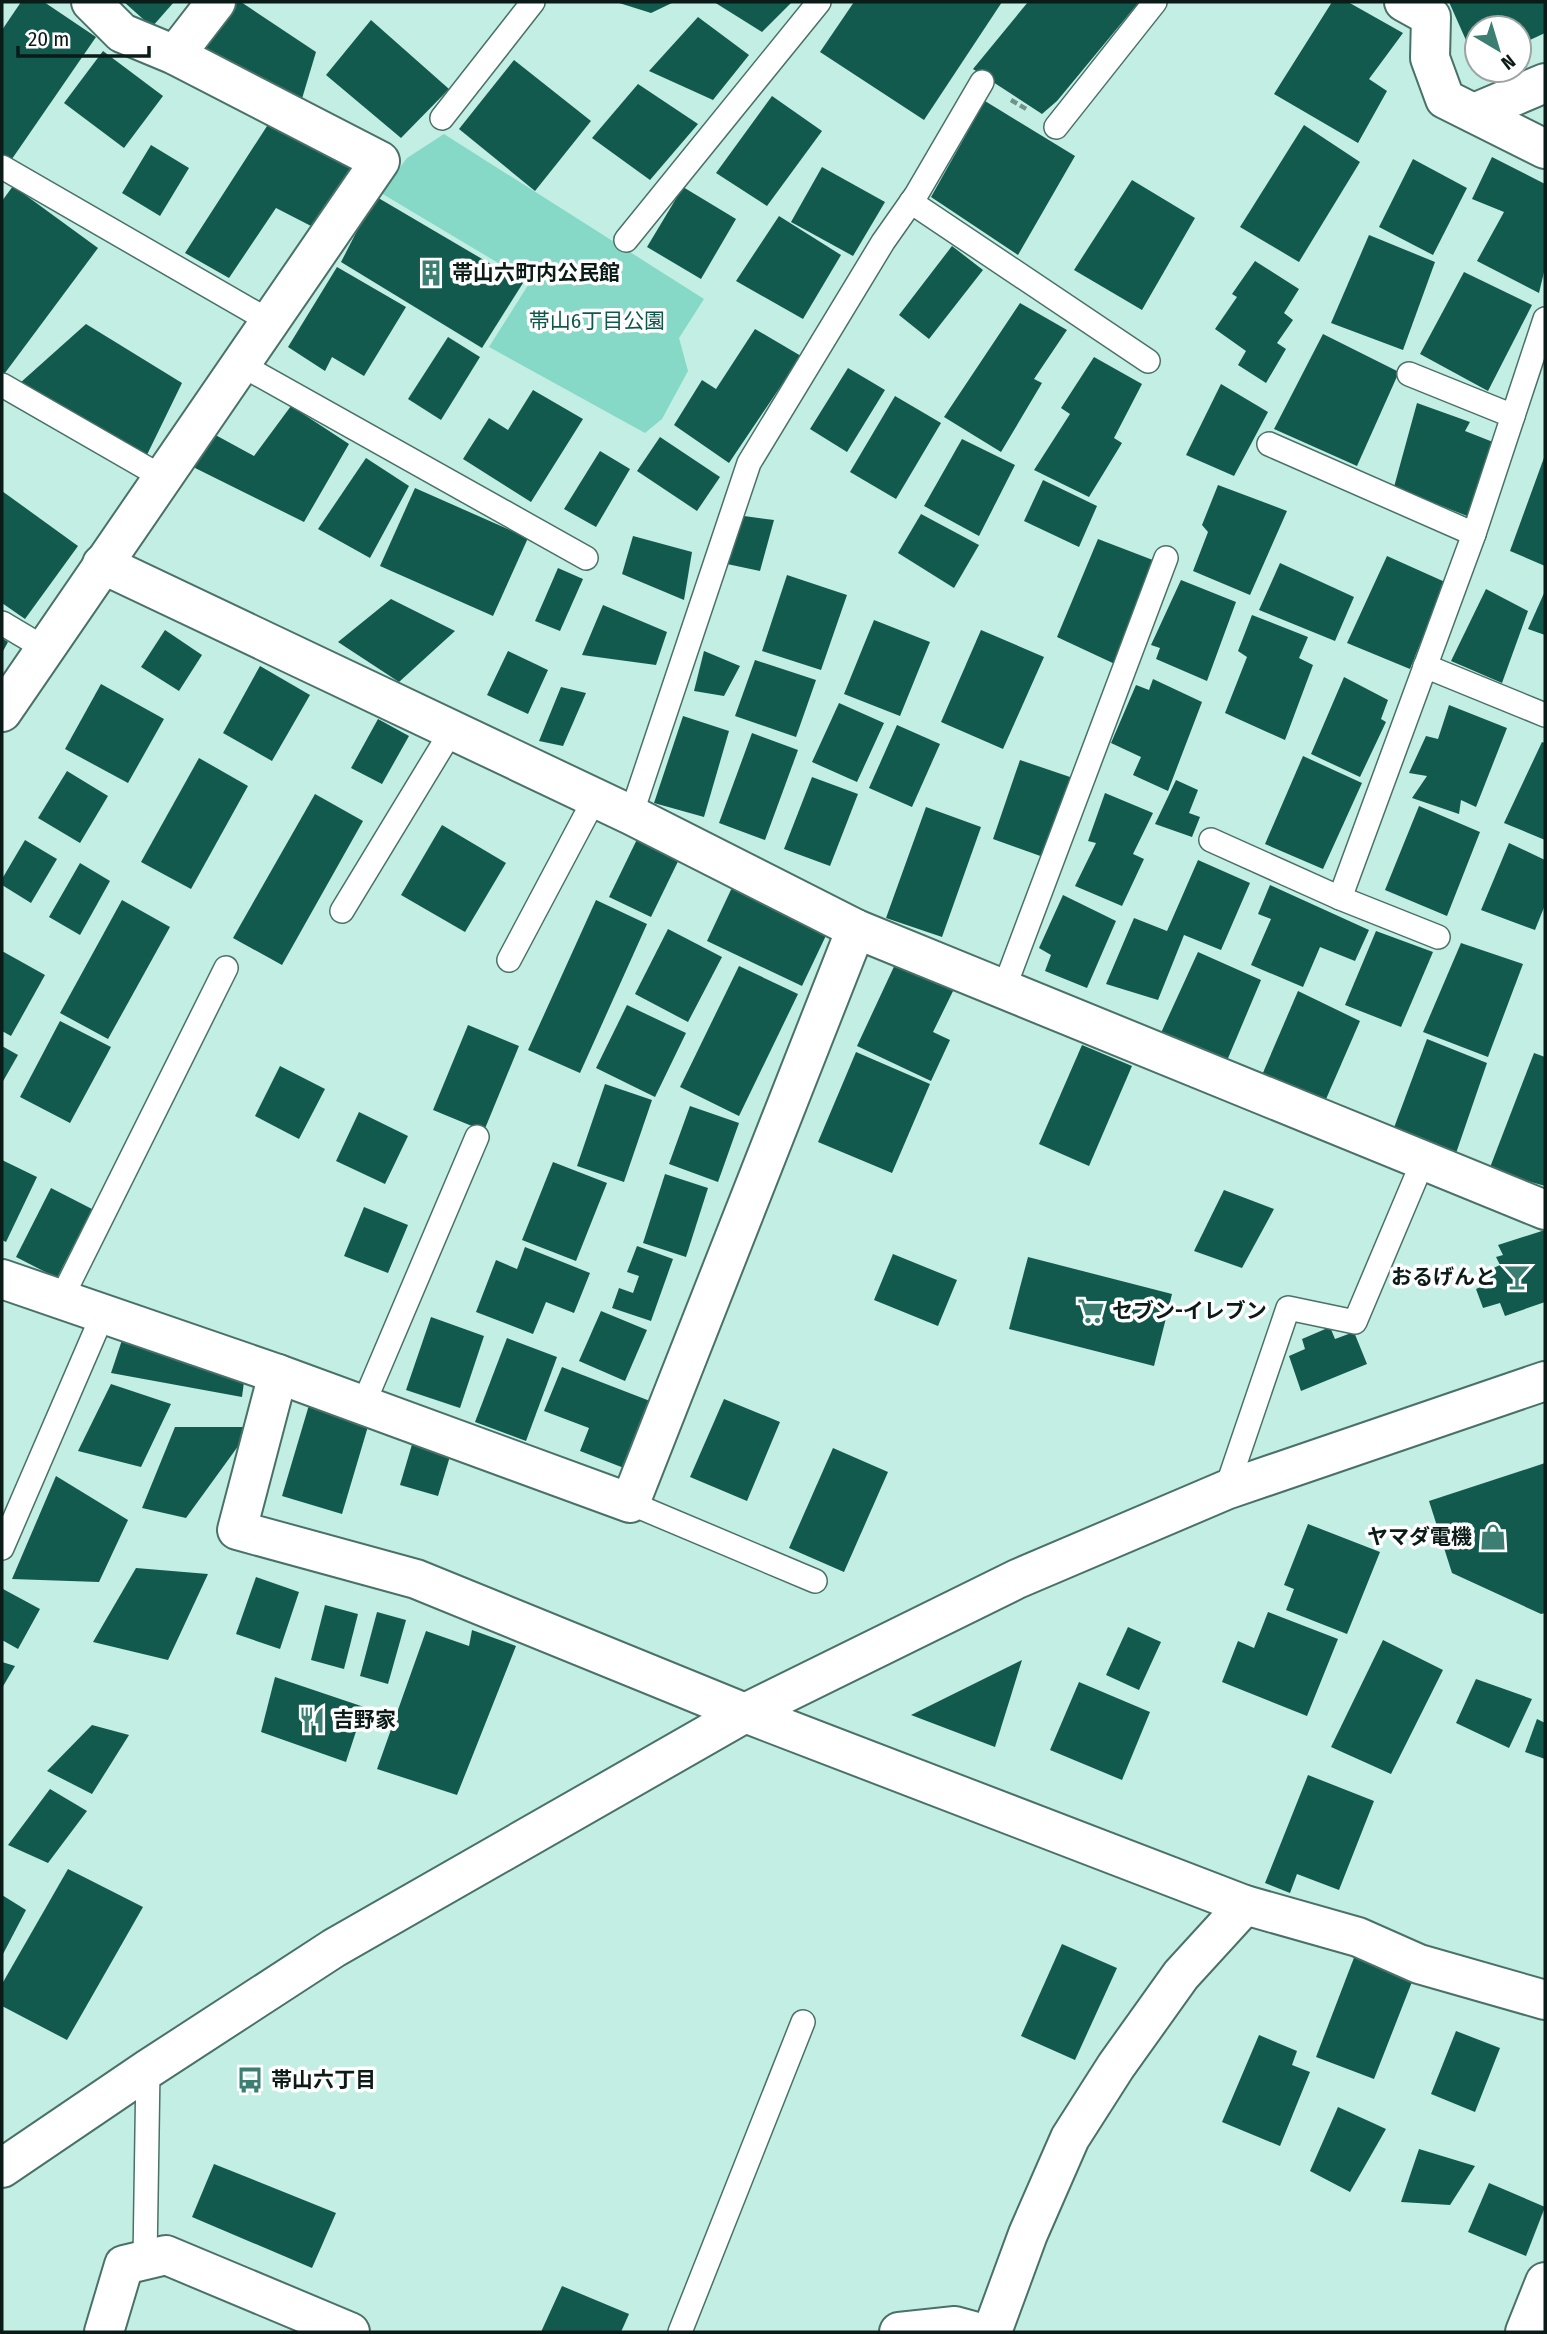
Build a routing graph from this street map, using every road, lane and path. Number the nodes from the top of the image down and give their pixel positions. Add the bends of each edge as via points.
1 (90, 2) edge
2 (216, 2) edge
3 (533, 2) edge
4 (819, 2) edge
5 (1155, 2) edge
6 (1404, 2) edge
7 (175, 55) junction
8 (982, 82) joint
9 (1545, 83) edge
10 (1474, 113) junction
11 (442, 118) dead end
12 (1056, 127) joint
13 (1545, 149) edge
14 (2, 167) edge
15 (911, 202) junction
16 (626, 240) dead end
17 (1545, 319) edge
18 (269, 321) junction
19 (1147, 361) dead end
20 (240, 364) junction
21 (1409, 374) dead end
22 (2, 385) edge
23 (1513, 416) junction
24 (1269, 444) dead end
25 (162, 477) junction
26 (1474, 534) junction
27 (586, 558) dead end
28 (1166, 558) dead end
29 (102, 564) junction
30 (2, 623) edge
31 (44, 648) junction
32 (1424, 666) junction
33 (2, 712) edge
34 (1545, 715) edge
35 (452, 730) junction
36 (595, 798) junction
37 (631, 815) junction
38 (1211, 840) dead end
39 (1340, 898) junction
40 (342, 911) dead end
41 (856, 929) junction
42 (1438, 937) dead end
43 (509, 960) dead end
44 (226, 968) dead end
45 (1003, 991) junction
46 (477, 1137) dead end
47 (1423, 1161) junction
48 (1545, 1210) edge
49 (2, 1279) edge
50 (61, 1299) junction
51 (103, 1314) junction
52 (278, 1374) junction
53 (1545, 1381) edge
54 (363, 1405) junction
55 (1226, 1490) junction
56 (630, 1503) junction
57 (2, 1548) edge
58 (815, 1581) dead end
59 (745, 1713) junction
60 (1245, 1905) junction
61 (1545, 2000) edge
62 (803, 2022) dead end
63 (148, 2069) junction
64 (2, 2168) edge
65 (145, 2260) junction
66 (1545, 2282) edge
67 (104, 2332) edge
68 (350, 2332) edge
69 (680, 2332) edge
70 (899, 2332) edge
71 (977, 2332) edge
72 (992, 2332) edge
73 (1525, 2332) edge

1 - 7 street via 122,33
2 - 7 street
3 - 11 lane
4 - 16 lane
5 - 12 lane
6 - 10 street via 1432,17 1430,58 1445,99
7 - 18 street via 380,161
8 - 12 path
8 - 15 lane
9 - 10 street
10 - 13 street
14 - 18 lane
15 - 19 lane
15 - 37 lane via 749,463
17 - 23 lane
18 - 20 street
20 - 25 street
20 - 27 lane
21 - 23 lane
22 - 25 lane
23 - 26 lane
24 - 26 lane
25 - 29 street
26 - 32 lane
28 - 45 lane
29 - 31 street
29 - 35 street
30 - 31 lane
31 - 33 street
32 - 34 lane
32 - 39 lane
35 - 36 street
35 - 40 lane
36 - 37 street
36 - 43 lane
37 - 41 street
38 - 39 lane
39 - 42 lane
41 - 45 street
41 - 56 street
44 - 50 lane
45 - 47 street
46 - 54 lane
47 - 48 street
47 - 55 lane via 1355,1322 1289,1308
49 - 50 street
50 - 51 street
51 - 52 street
51 - 57 lane
52 - 54 street
52 - 59 street via 237,1530 416,1579
53 - 55 street
54 - 56 street
55 - 59 street via 1017,1579
56 - 58 lane
59 - 60 street
59 - 63 street via 334,1948
60 - 61 street via 1358,1937 1419,1964
60 - 72 street via 1181,1975 1070,2138
62 - 69 lane
63 - 64 street
63 - 65 lane
65 - 67 street via 124,2265
65 - 68 street via 166,2255
66 - 73 street
70 - 71 street via 955,2326

